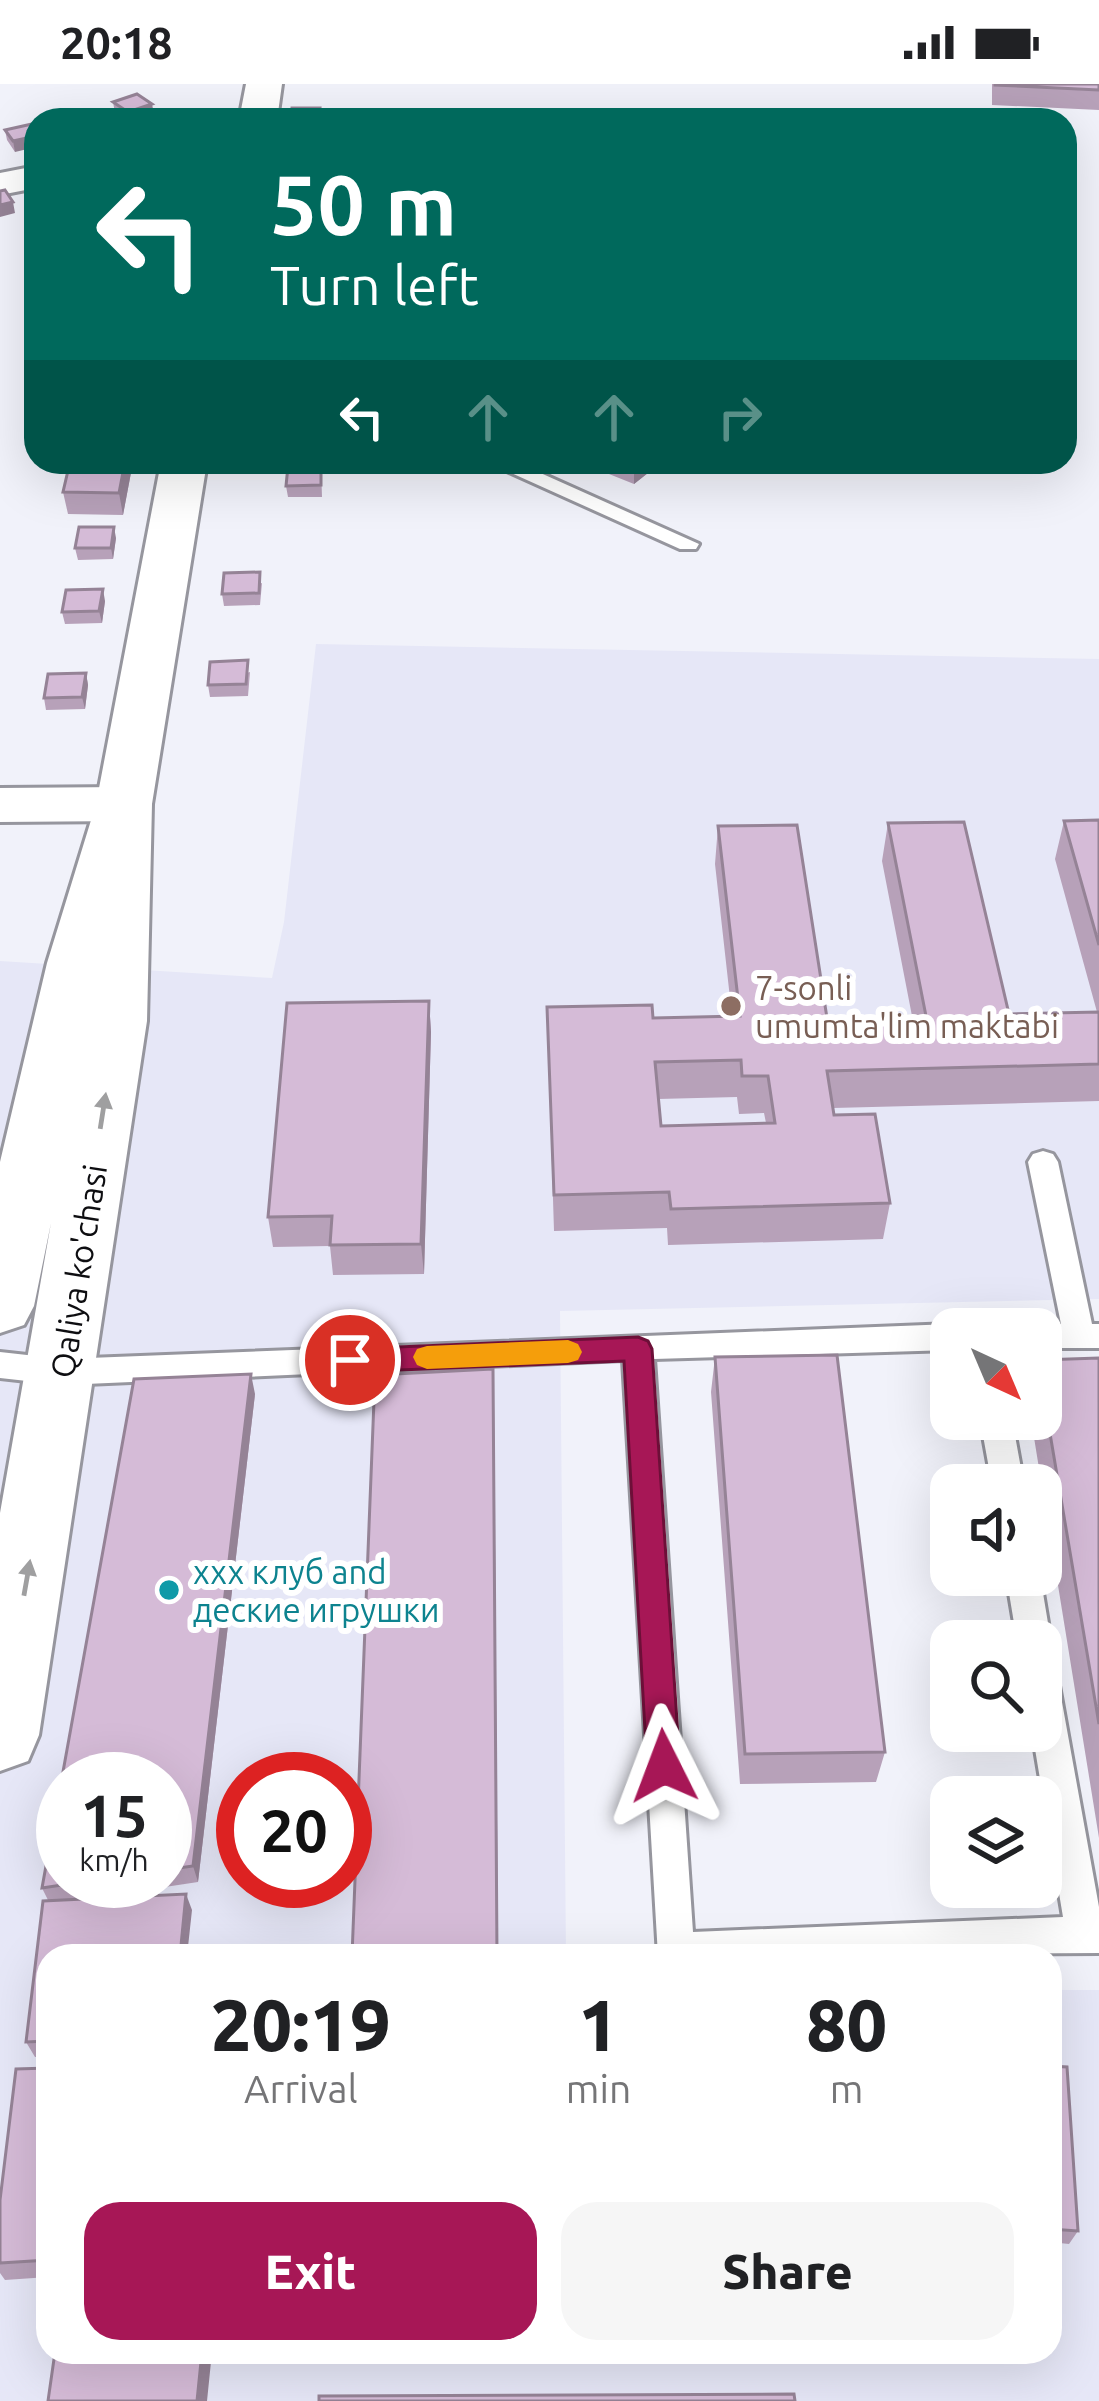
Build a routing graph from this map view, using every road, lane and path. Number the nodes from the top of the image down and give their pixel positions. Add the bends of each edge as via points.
1 (182, 474) edge
2 (526, 474) edge
3 (688, 544) dead end
4 (124, 804) junction
5 (0, 805) edge
6 (1042, 1162) dead end
7 (0, 1306) edge
8 (1089, 1336) edge
9 (930, 1338) edge
10 (638, 1349) junction
11 (31, 1369) edge
12 (0, 1735) edge
13 (1055, 1752) edge
14 (1092, 1935) edge
15 (675, 1944) edge
16 (871, 1944) edge

1 - 4 main road, Qaliya ko'chasi
2 - 3 lane
4 - 5 street
4 - 7 main road, Qaliya ko'chasi via 76,964
11 -> 4 main road, Qaliya ko'chasi via 117,1021
6 - 8 lane
9 - 10 lane
10 - 11 lane
10 - 15 lane
12 -> 11 main road, Qaliya ko'chasi
13 - 14 lane
14 - 16 lane

